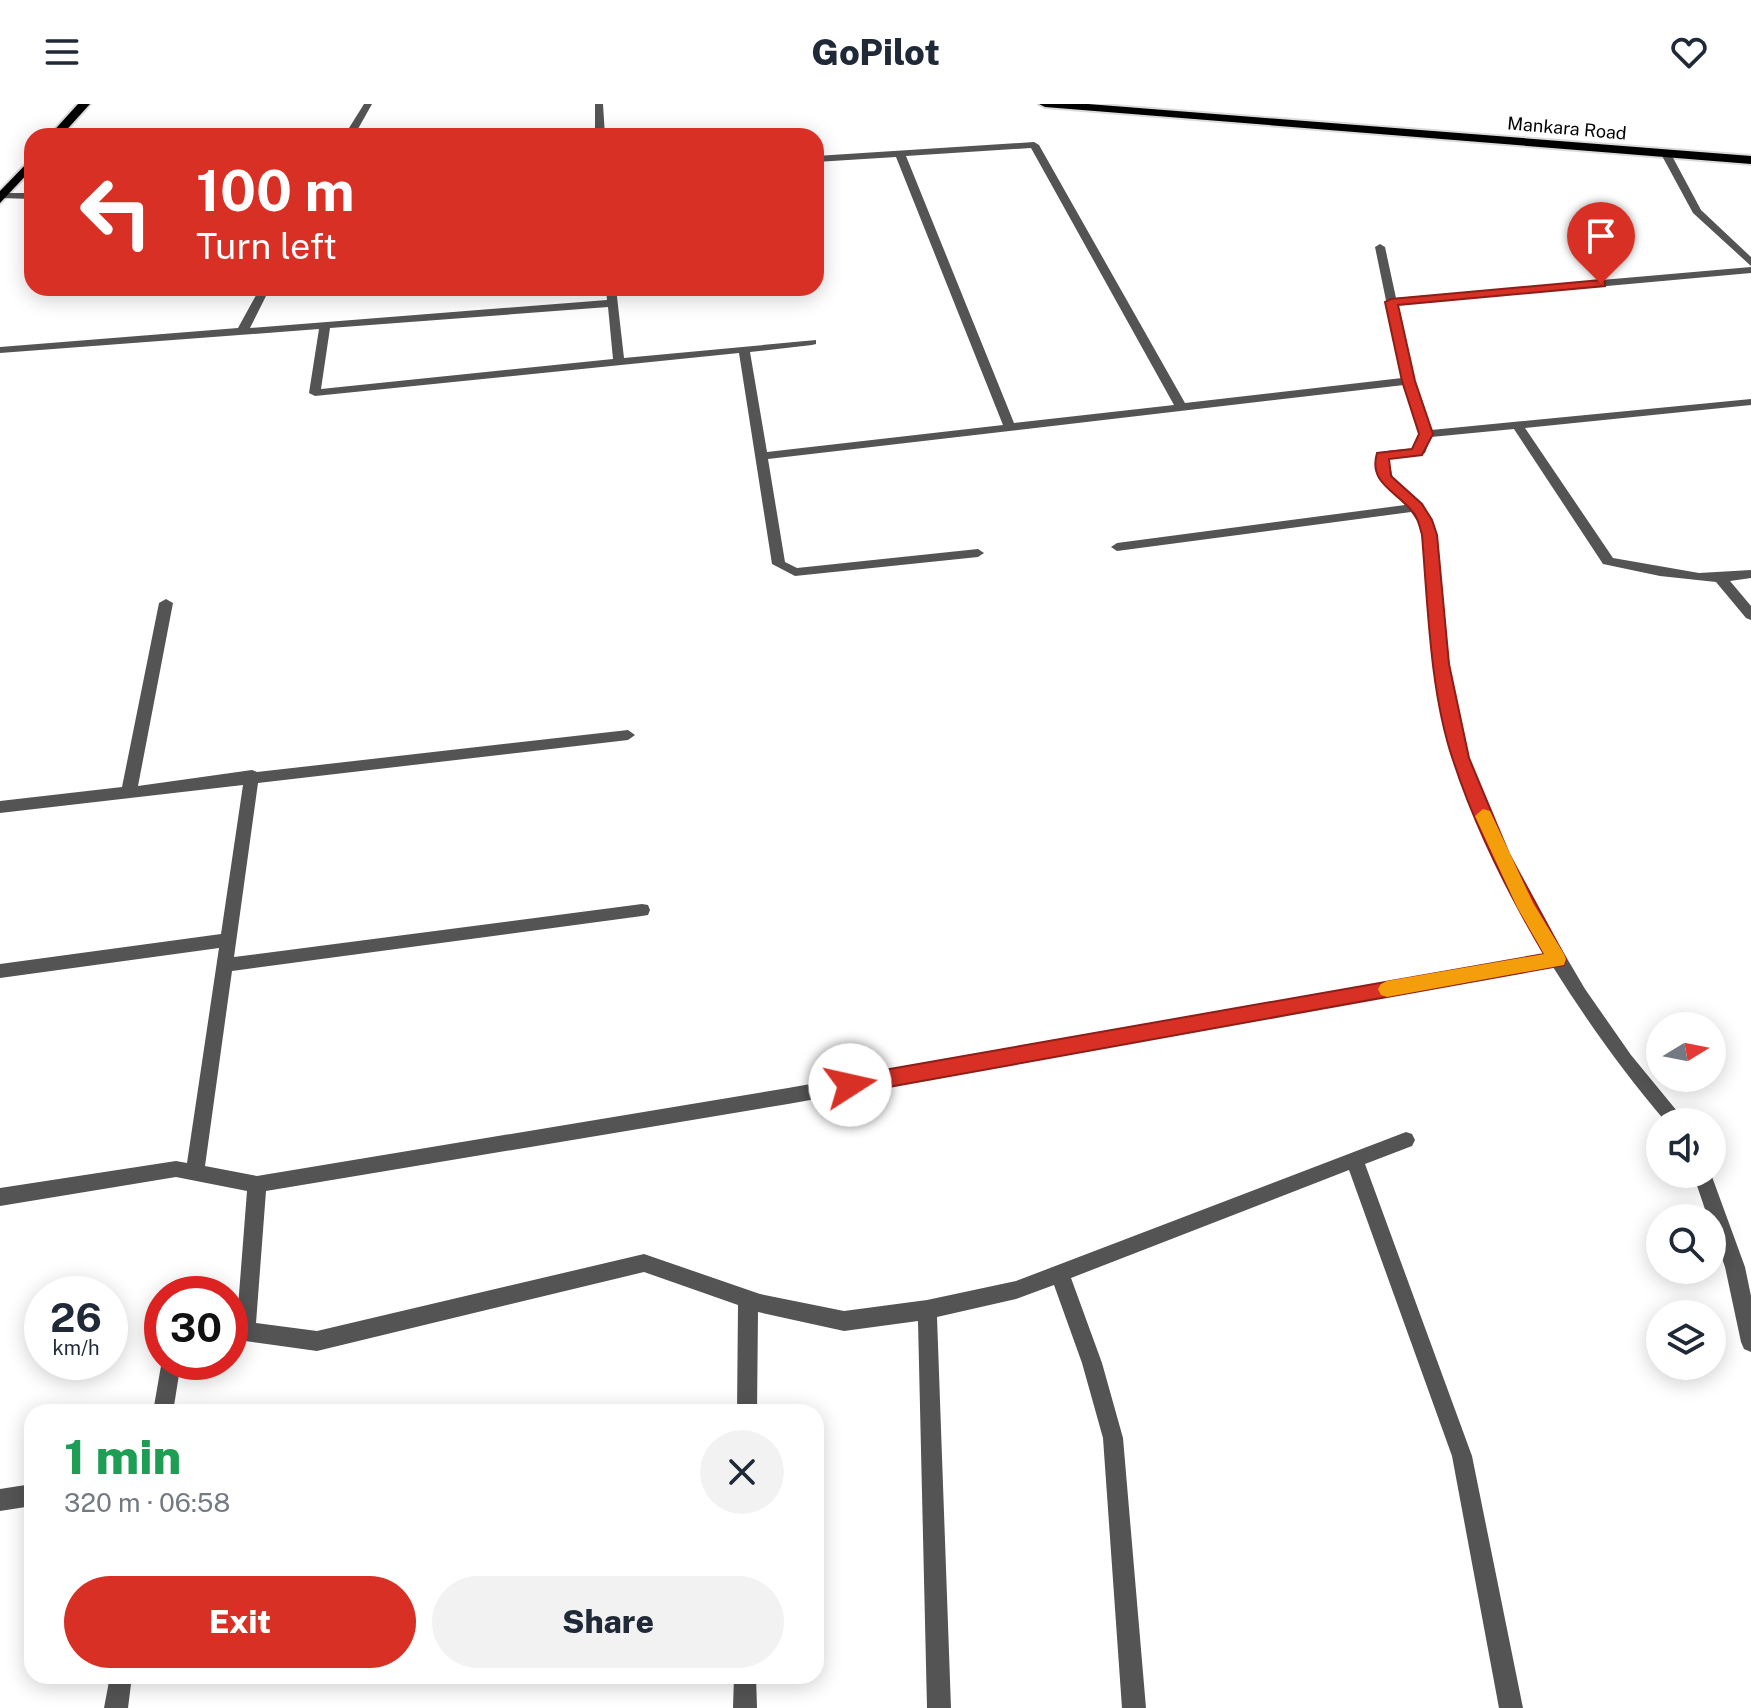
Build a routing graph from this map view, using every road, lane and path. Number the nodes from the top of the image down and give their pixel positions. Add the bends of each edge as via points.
1 (84, 104) edge
2 (368, 104) edge
3 (599, 104) edge
4 (1045, 104) edge
5 (62, 128) edge
6 (354, 128) edge
7 (600, 128) edge
8 (900, 154) junction
9 (1666, 154) junction
10 (824, 159) edge
11 (1751, 160) edge
12 (24, 171) edge
13 (24, 196) edge
14 (1, 197) edge
15 (1380, 247) dead end
16 (1751, 263) edge
17 (1751, 270) edge
18 (261, 296) edge
19 (613, 296) edge
20 (1391, 302) junction
21 (614, 303) junction
22 (325, 325) junction
23 (242, 332) junction
24 (812, 342) dead end
25 (744, 349) junction
26 (0, 350) edge
27 (619, 362) junction
28 (1408, 381) junction
29 (1751, 402) edge
30 (1181, 407) junction
31 (1517, 425) junction
32 (1010, 428) junction
33 (1426, 434) junction
34 (762, 456) junction
35 (1417, 507) junction
36 (1117, 547) dead end
37 (978, 553) dead end
38 (1751, 574) edge
39 (1718, 576) junction
40 (166, 603) dead end
41 (1751, 615) edge
42 (628, 735) dead end
43 (252, 776) junction
44 (129, 791) junction
45 (0, 807) edge
46 (642, 910) dead end
47 (229, 940) junction
48 (1557, 959) junction
49 (225, 965) junction
50 (0, 971) edge
51 (1664, 1108) edge
52 (1406, 1140) dead end
53 (1354, 1159) junction
54 (195, 1172) junction
55 (257, 1184) junction
56 (1707, 1188) edge
57 (0, 1197) edge
58 (1059, 1273) junction
59 (245, 1276) edge
60 (748, 1299) junction
61 (927, 1310) junction
62 (248, 1331) edge
63 (1751, 1342) edge
64 (168, 1380) edge
65 (164, 1404) edge
66 (747, 1404) edge
67 (24, 1496) edge
68 (0, 1500) edge
69 (120, 1684) edge
70 (745, 1684) edge
71 (116, 1708) edge
72 (745, 1708) edge
73 (939, 1708) edge
74 (1134, 1708) edge
75 (1511, 1708) edge

1 - 5 main road
2 - 6 street
3 - 7 street
4 - 9 main road, Mankara Road
8 - 10 street
8 - 30 street via 1034,145
8 - 32 street
9 - 11 main road, Mankara Road
9 - 16 street via 1697,211
12 - 14 main road
13 - 14 street
15 - 20 street
17 - 20 street
18 - 23 street
19 - 21 street
20 - 28 street
21 - 22 street
21 - 27 street
22 - 23 street
22 - 27 street via 315,393
23 - 26 street
24 - 25 street
25 - 27 street
25 - 34 street
28 - 30 street
28 - 33 street
29 - 31 street
30 - 32 street
31 - 33 street
31 - 39 street via 1608,561 1649,571
32 - 34 street
33 - 35 street via 1417,452 1382,456 1384,477
34 - 37 street via 779,564 795,572
35 - 36 street
35 - 48 street via 1429,535 1441,664 1460,758 1519,893
38 - 39 street
39 - 41 street
40 - 44 street
42 - 43 street
43 - 44 street
43 - 47 street
44 - 45 street
46 - 49 street
47 - 49 street
47 - 50 street
48 - 51 street via 1632,1073
48 - 55 street
49 - 54 street
52 - 53 street
53 - 58 street
53 - 75 street via 1462,1456
54 - 55 street
54 - 57 street via 176,1169
55 - 59 street
56 - 63 street via 1735,1267
58 - 61 street via 1016,1290
58 - 74 street via 1113,1438
60 - 61 street via 844,1321
60 - 62 street via 644,1263 317,1341
60 - 66 street
61 - 73 street
64 - 65 street
67 - 68 street
69 - 71 street
70 - 72 street

